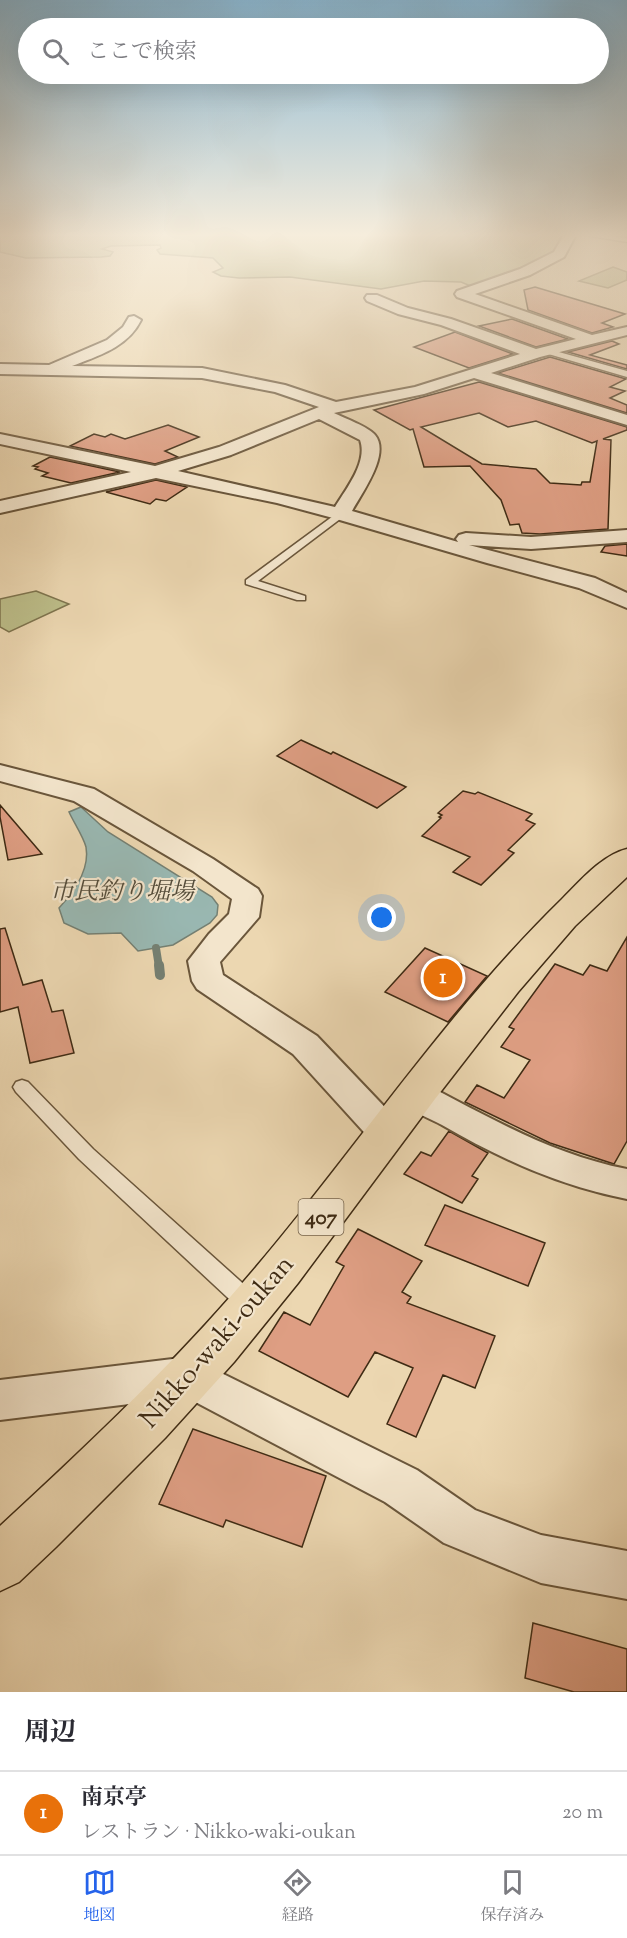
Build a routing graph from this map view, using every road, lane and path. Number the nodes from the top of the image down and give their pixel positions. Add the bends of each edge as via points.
1 (407, 312) edge
2 (513, 312) edge
3 (134, 320) dead end
4 (623, 334) edge
5 (589, 339) junction
6 (541, 353) junction
7 (0, 369) edge
8 (45, 370) junction
9 (477, 374) junction
10 (627, 374) edge
11 (329, 410) junction
12 (627, 420) edge
13 (0, 439) edge
14 (152, 473) junction
15 (0, 507) edge
16 (340, 514) junction
17 (396, 531) junction
18 (627, 536) edge
19 (301, 598) dead end
20 (626, 598) edge
21 (0, 773) edge
22 (627, 859) edge
23 (21, 1087) dead end
24 (415, 1094) junction
25 (385, 1131) junction
26 (627, 1184) edge
27 (252, 1306) junction
28 (189, 1377) junction
29 (0, 1400) edge
30 (0, 1563) edge
31 (627, 1575) edge

1 - 6 street
2 - 5 street
3 - 8 street via 133,327 105,347
4 - 5 street
5 - 6 street
6 - 9 street
6 - 10 lane
7 - 8 street
8 - 11 street via 202,373 269,386
9 - 11 street
9 - 12 street
11 - 14 street via 225,451
11 - 16 street via 369,437 373,444 363,475
13 - 14 street
14 - 15 street
14 - 16 street
16 - 17 street
16 - 19 lane via 250,582
17 - 18 street via 531,543
17 - 20 street via 587,583
21 - 25 street via 84,795 203,865 247,896 244,917 204,961 208,981 305,1045
22 - 24 highway, Nikko-waki-oukan / 407 via 519,964
23 - 27 lane via 86,1154
24 - 25 highway, Nikko-waki-oukan / 407
24 - 26 street via 518,1150 584,1177
25 - 27 highway, Nikko-waki-oukan / 407
27 - 28 highway, Nikko-waki-oukan / 407
28 - 29 street
28 - 30 highway, Nikko-waki-oukan / 407
28 - 31 street via 401,1486 459,1527 541,1559

